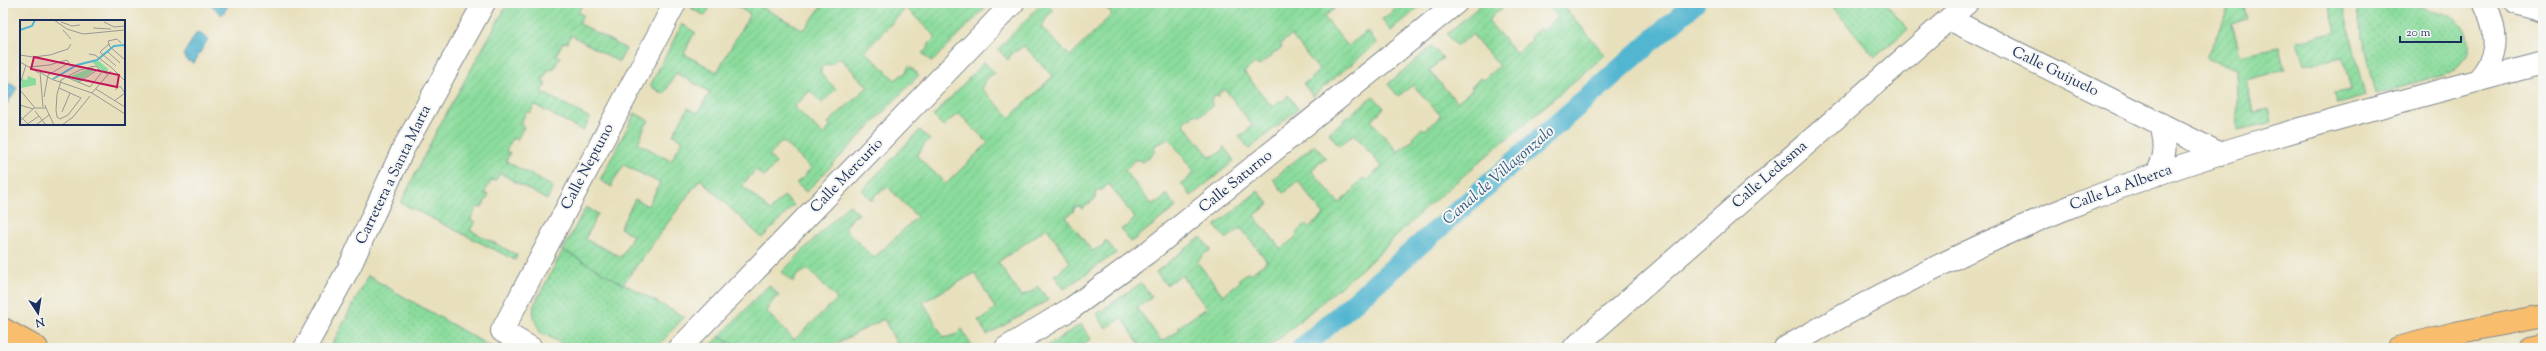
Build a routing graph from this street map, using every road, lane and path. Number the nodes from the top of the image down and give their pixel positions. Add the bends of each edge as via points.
1 (484, 3) edge
2 (675, 3) edge
3 (1013, 3) edge
4 (1456, 3) edge
5 (1967, 3) edge
6 (2485, 3) edge
7 (2516, 3) edge
8 (2543, 11) edge
9 (1949, 19) junction
10 (2543, 63) edge
11 (2477, 81) junction
12 (2161, 124) junction
13 (2222, 154) junction
14 (2156, 175) junction
15 (2543, 316) edge
16 (3, 328) edge
17 (2543, 345) edge
18 (37, 348) edge
19 (306, 348) edge
20 (531, 348) edge
21 (680, 348) edge
22 (1006, 348) edge
23 (1574, 348) edge
24 (1785, 348) edge
25 (2398, 348) edge
26 (2529, 348) edge

1 - 19 street, Carretera a Santa Marta via 403,149 350,266
2 - 20 street, Calle Neptuno via 502,331
3 - 21 street, Calle Mercurio
4 - 22 street, Calle Saturno via 1147,253 1074,306
5 - 9 street, Calle Ledesma
6 - 11 street via 2493,20 2493,56 2489,68
7 - 8 street
9 - 12 street, Calle Guijuelo
9 - 23 street, Calle Ledesma
10 - 11 street, Calle La Alberca
11 - 13 street, Calle La Alberca
12 - 13 street, Calle Guijuelo
12 - 14 street via 2166,145 2164,160
13 - 14 street, Calle La Alberca
14 - 24 street, Calle La Alberca via 2066,208 1954,258
15 - 25 main road via 2455,333
16 - 18 main road
17 - 26 main road

